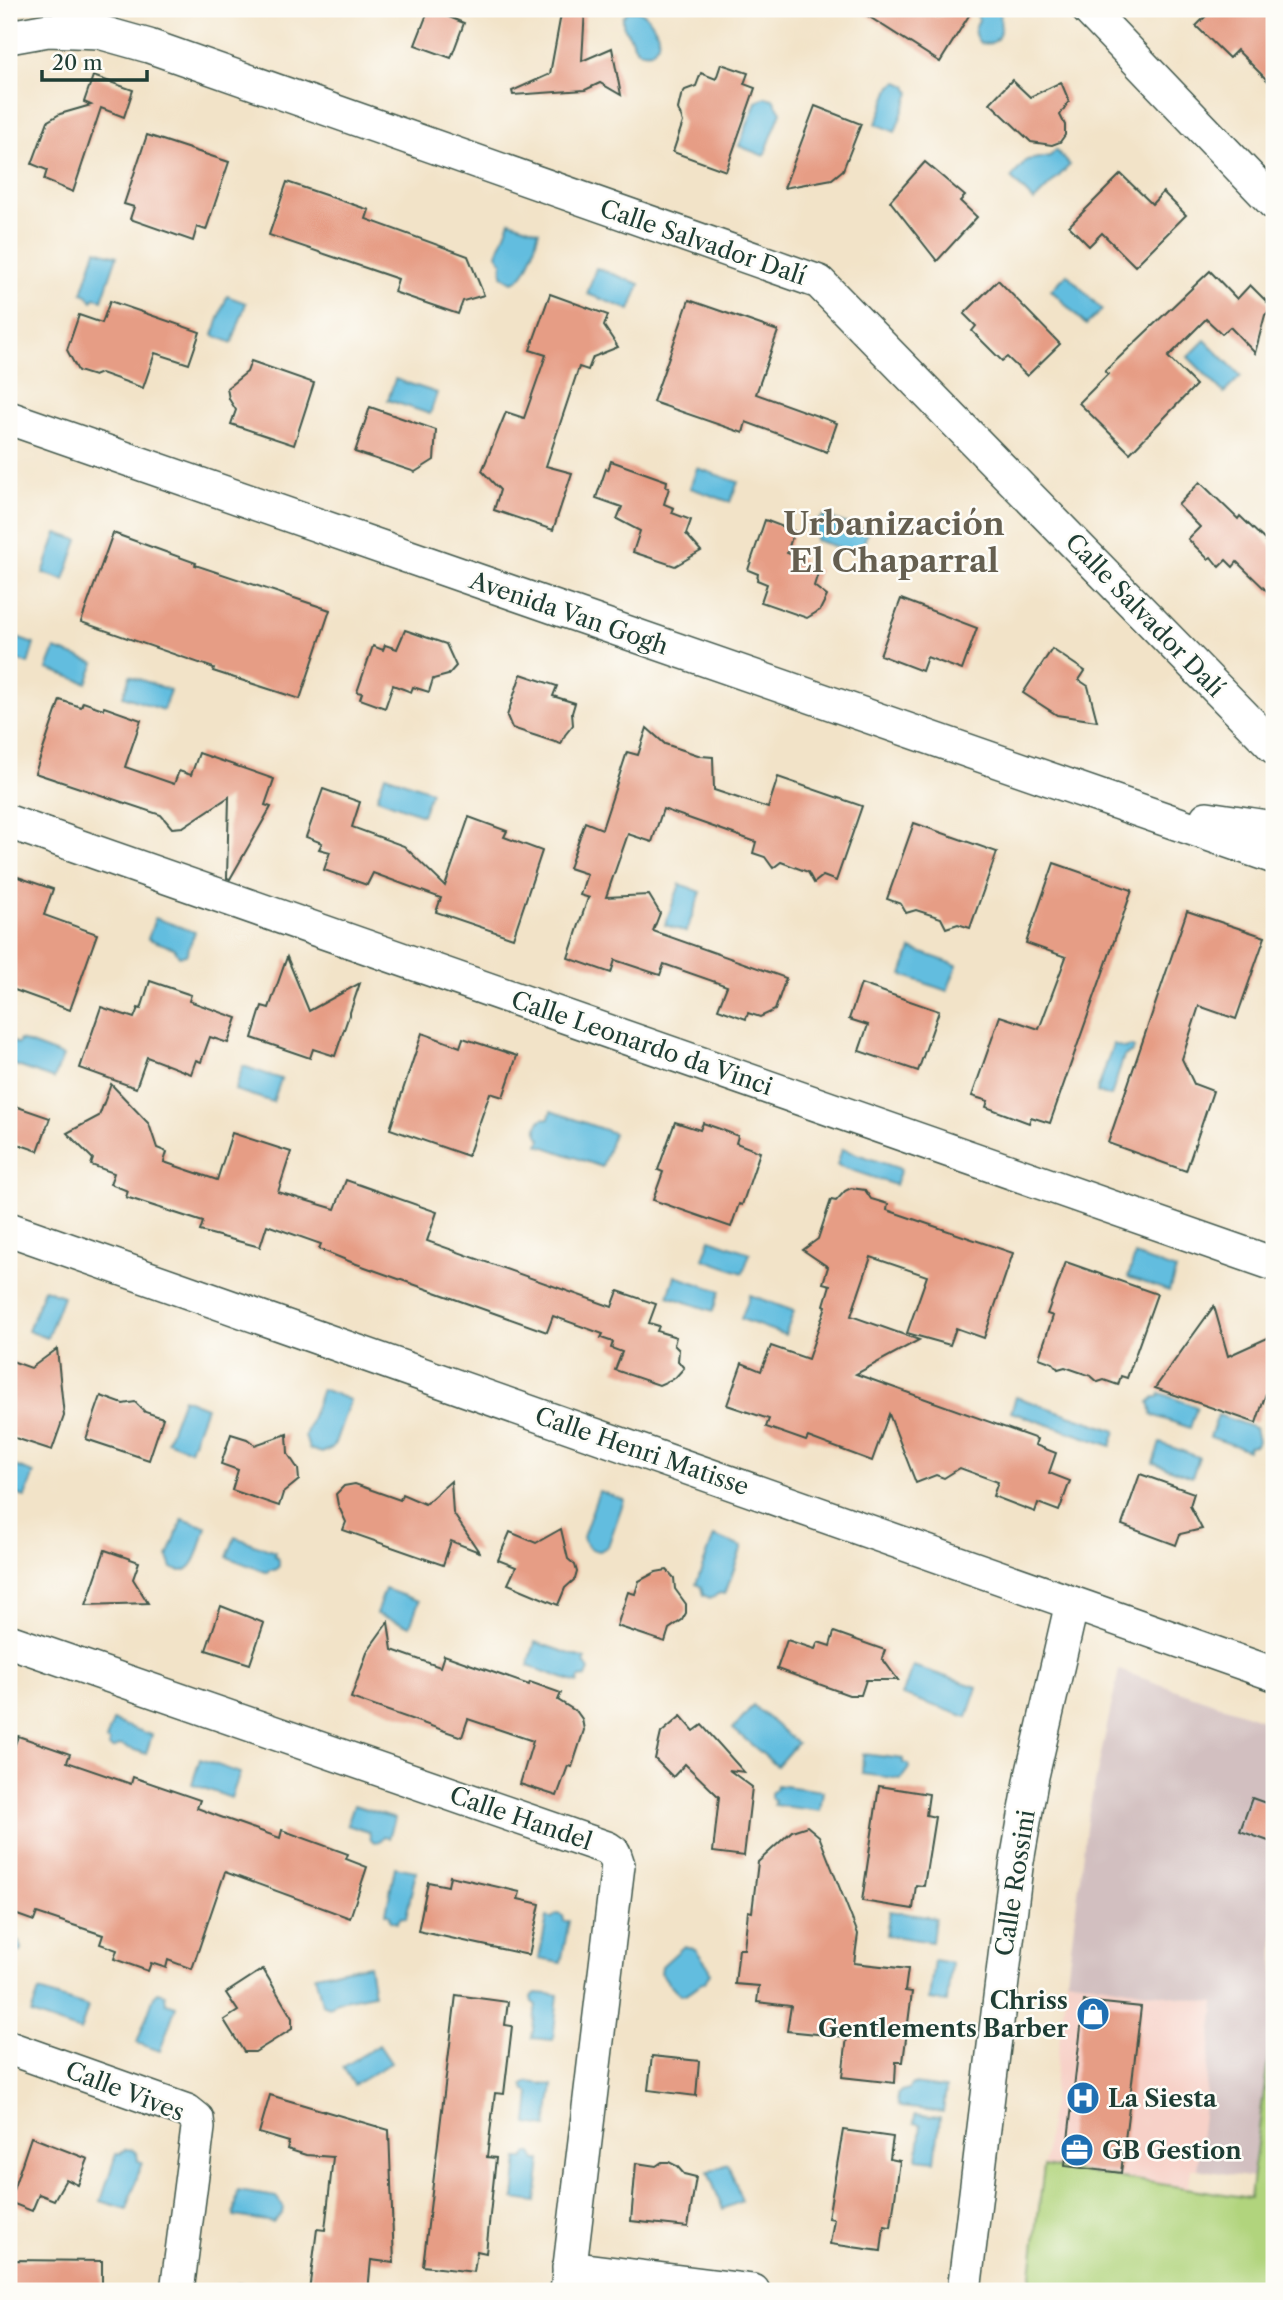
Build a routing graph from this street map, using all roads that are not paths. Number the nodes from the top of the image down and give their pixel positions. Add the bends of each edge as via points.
1 (1088, 9) edge
2 (9, 37) edge
3 (1274, 202) edge
4 (9, 418) edge
5 (1274, 747) edge
6 (1130, 808) junction
7 (9, 822) edge
8 (1274, 828) edge
9 (1274, 857) edge
10 (9, 1229) edge
11 (1274, 1264) edge
12 (1072, 1603) junction
13 (9, 1640) edge
14 (1274, 1674) edge
15 (9, 2048) edge
16 (568, 2280) edge
17 (177, 2291) edge
18 (753, 2291) edge
19 (964, 2291) edge

1 - 3 street
2 - 5 street, Calle Salvador Dalí via 48,30 99,32 149,46 819,282
4 - 6 street, Avenida Van Gogh
6 - 8 street, Avenida Van Gogh
6 - 9 street, Avenida Van Gogh
7 - 11 street, Calle Leonardo da Vinci
10 - 12 street, Calle Henri Matisse
12 - 14 street, Calle Henri Matisse
12 - 19 street, Calle Rossini via 1016,1867
13 - 16 street, Calle Handel via 614,1853 618,1865
15 - 17 street, Calle Vives via 187,2111 197,2119
16 - 18 street

